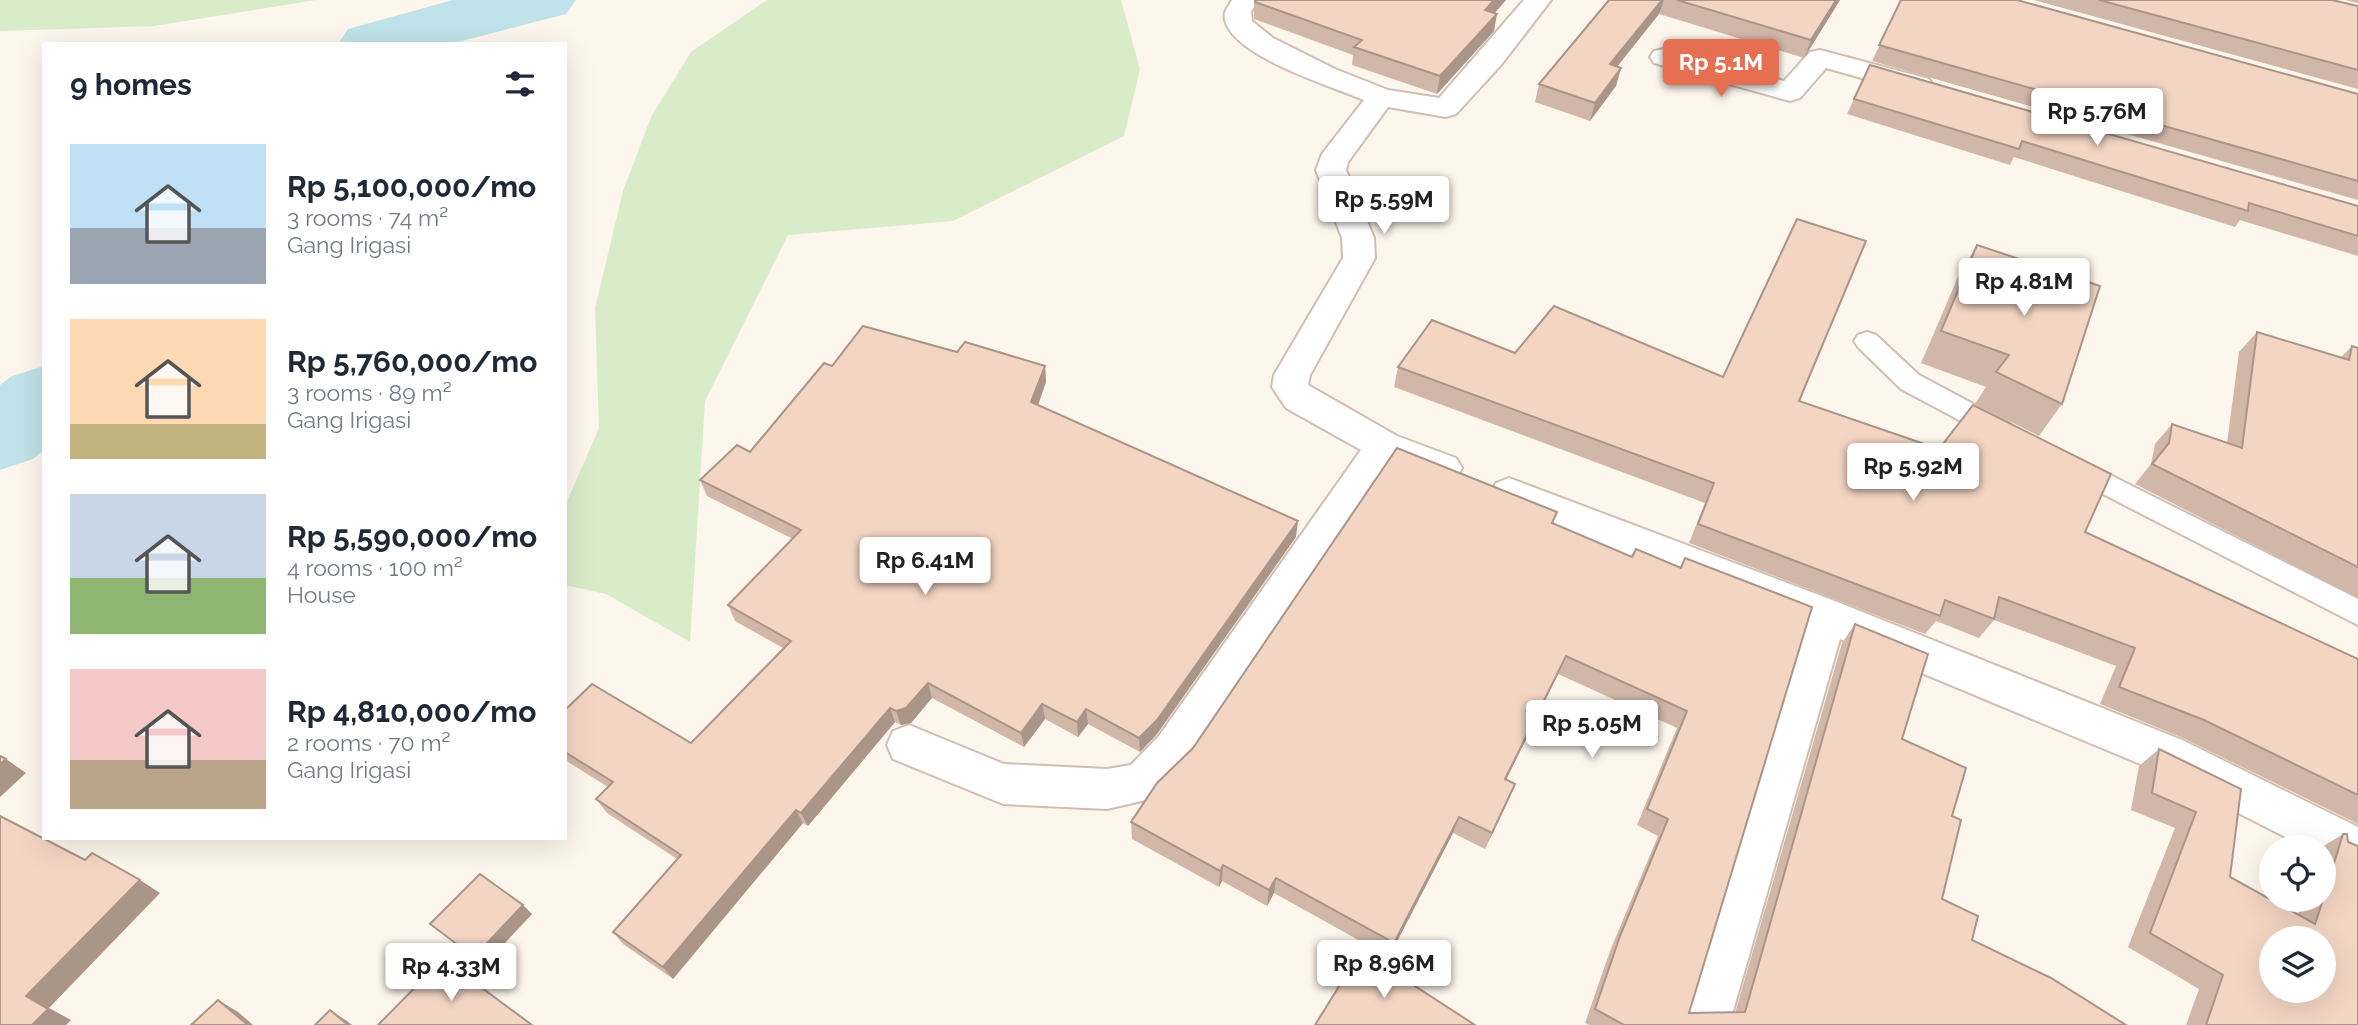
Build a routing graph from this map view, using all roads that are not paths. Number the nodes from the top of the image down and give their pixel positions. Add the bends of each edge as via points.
1 (1245, 0) edge
2 (1538, 0) edge
3 (1664, 57) dead end
4 (1951, 94) edge
5 (1381, 97) junction
6 (1867, 341) dead end
7 (1384, 446) junction
8 (2358, 613) edge
9 (1826, 615) junction
10 (909, 745) dead end
11 (2358, 850) edge
12 (1704, 1025) edge

1 - 5 street via 1238,12 1239,22 1260,42
2 - 5 street via 1446,108
3 - 4 street via 1790,92 1824,58
5 - 7 street via 1331,170 1358,238 1359,258 1292,375 1290,387 1299,399
6 - 8 lane via 1910,382
7 - 9 street
7 - 10 street via 1175,750 1143,783 1107,789 1003,784
9 - 11 street via 2166,754
9 - 12 street

